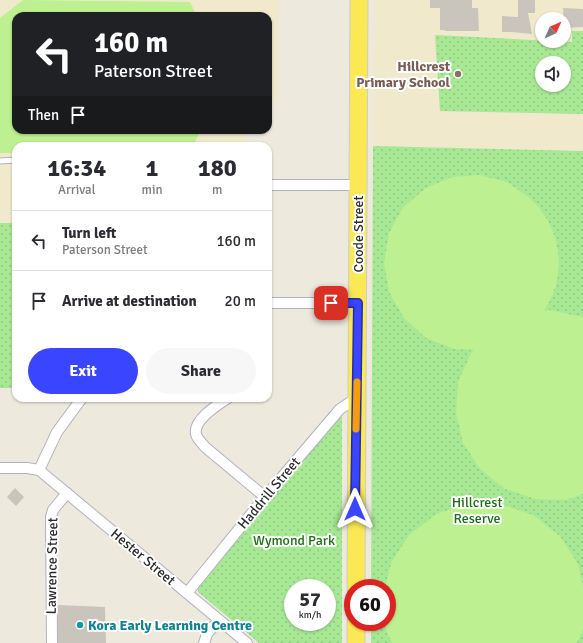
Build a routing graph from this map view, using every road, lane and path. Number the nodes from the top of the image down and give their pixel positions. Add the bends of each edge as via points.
1 (359, 0) edge
2 (12, 160) edge
3 (0, 161) edge
4 (272, 185) edge
5 (358, 185) junction
6 (272, 303) edge
7 (358, 303) junction
8 (357, 400) junction
9 (79, 402) edge
10 (222, 402) edge
11 (0, 468) edge
12 (39, 470) junction
13 (66, 493) junction
14 (265, 497) junction
15 (356, 579) edge
16 (187, 594) junction
17 (219, 620) junction
18 (356, 631) edge
19 (52, 643) edge
20 (204, 643) edge
21 (247, 643) edge
22 (356, 643) edge

1 - 5 main road, Coode Street
2 - 3 lane
4 - 5 street
5 - 7 main road, Coode Street
6 - 7 street
7 - 8 main road, Coode Street
8 - 14 street, Haddrill Street via 340,409
8 - 15 main road, Coode Street
9 - 12 street via 57,432
10 - 14 street via 209,411 198,424 195,433 197,438
11 - 12 street
12 - 13 street, Hester Street
13 - 16 street, Hester Street
13 - 19 street, Lawrence Street via 53,510 51,517
14 - 16 street, Haddrill Street
16 - 17 street, Hester Street
17 - 20 street via 207,634
17 - 21 street, Hester Street
18 - 22 main road

